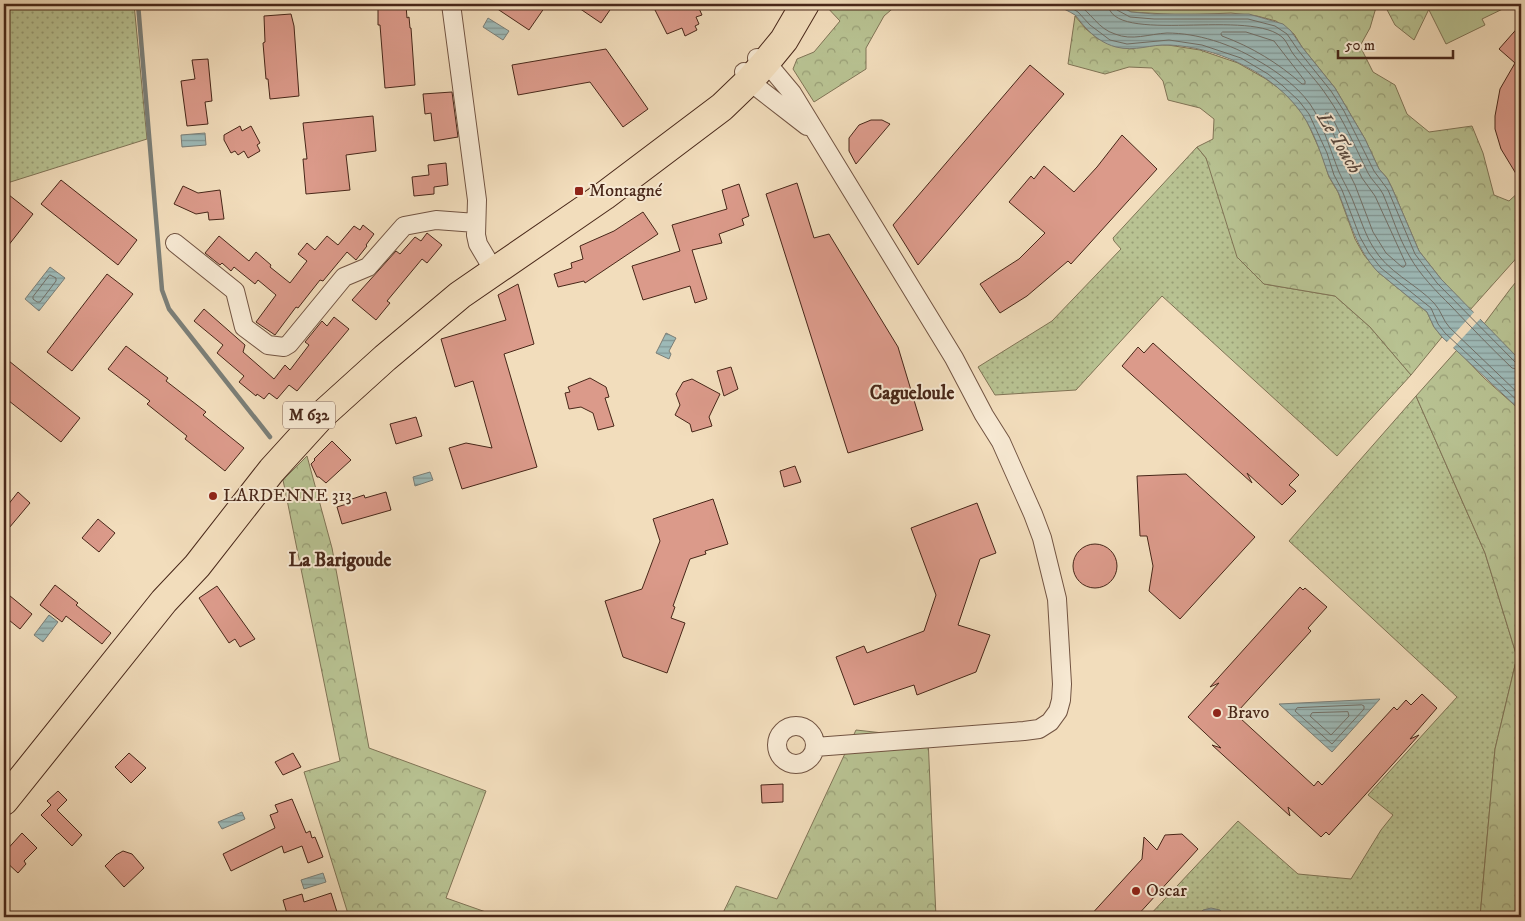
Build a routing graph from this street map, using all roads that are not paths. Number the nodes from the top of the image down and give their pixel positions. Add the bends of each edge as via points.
1 (452, 4) edge
2 (789, 4) edge
3 (805, 4) edge
4 (753, 67) junction
5 (814, 131) junction
6 (476, 223) junction
7 (175, 243) dead end
8 (490, 266) junction
9 (815, 747) dead end
10 (4, 801) edge

1 - 6 street via 477,200
2 - 4 main road, M 632
3 - 4 main road, M 632 via 784,40
4 - 5 street
4 - 5 street via 789,88
4 - 8 main road, M 632 via 722,107 526,251
5 - 9 street via 1002,442 1042,538 1057,599 1062,684 1058,711 1039,729
6 - 7 street via 436,220 404,226 368,267 344,277 284,347 268,345 244,327 235,291
6 - 8 street via 478,244
8 - 10 main road, M 632 via 391,334 317,407 236,498 188,560 164,601

